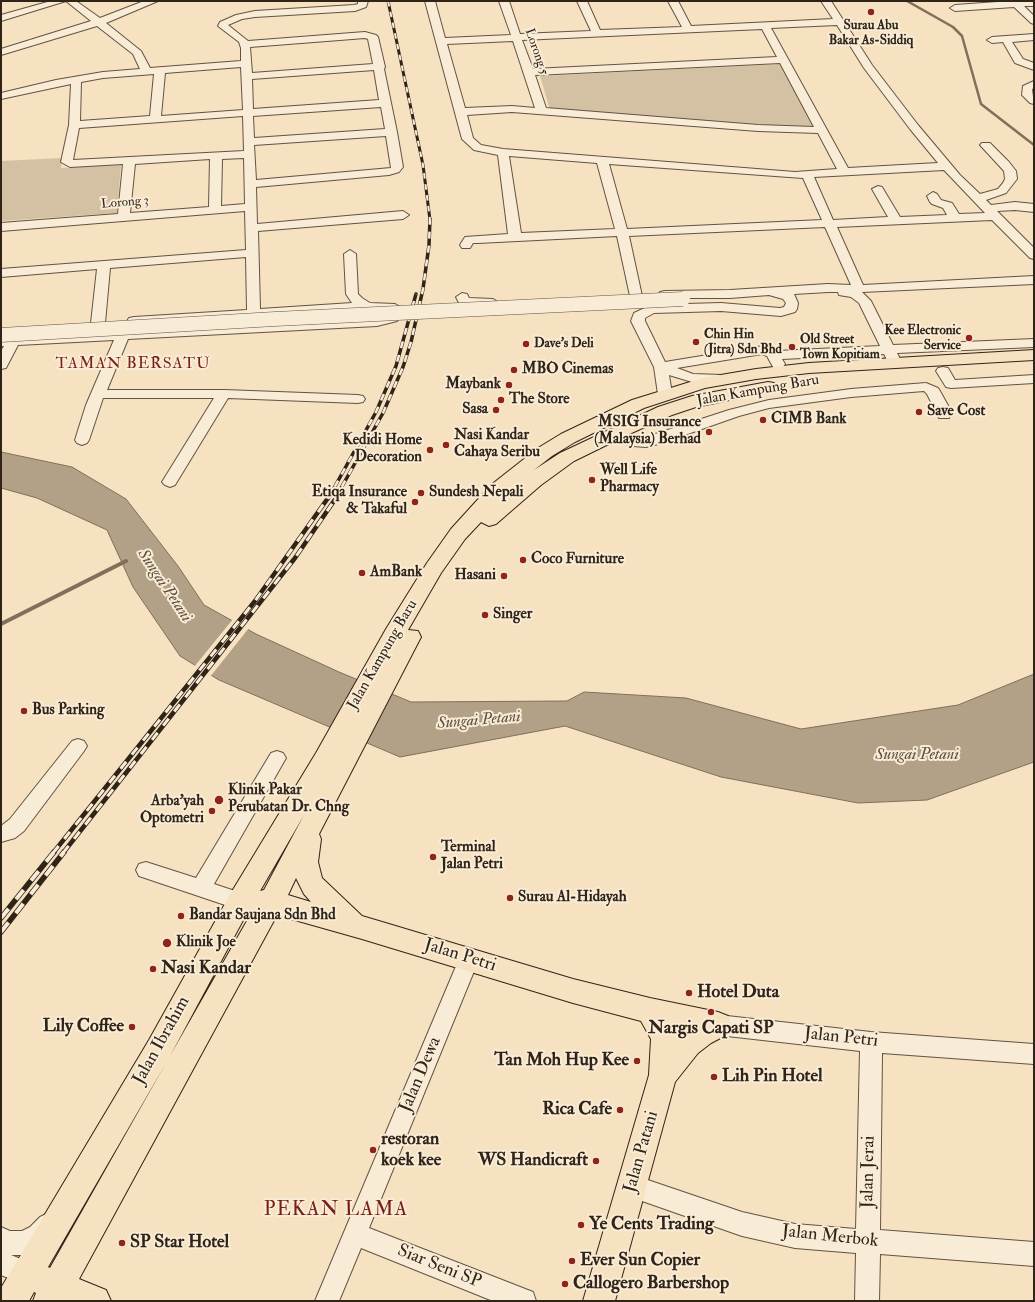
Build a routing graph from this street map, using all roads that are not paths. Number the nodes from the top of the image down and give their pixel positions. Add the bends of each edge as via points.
1 (61, 1) edge
2 (70, 1) edge
3 (153, 1) edge
4 (363, 1) edge
5 (430, 1) edge
6 (504, 1) edge
7 (582, 1) edge
8 (673, 1) edge
9 (826, 1) edge
10 (1034, 2) edge
11 (1015, 3) junction
12 (120, 4) dead end
13 (955, 8) dead end
14 (128, 11) junction
15 (1, 18) edge
16 (1034, 21) edge
17 (99, 22) junction
18 (840, 22) junction
19 (765, 26) junction
20 (688, 29) junction
21 (597, 34) junction
22 (1034, 37) edge
23 (518, 38) junction
24 (1006, 39) junction
25 (992, 40) dead end
26 (441, 41) junction
27 (245, 44) junction
28 (1, 52) edge
29 (782, 60) junction
30 (380, 67) junction
31 (1034, 68) edge
32 (160, 70) junction
33 (246, 70) junction
34 (146, 71) junction
35 (530, 72) junction
36 (76, 79) junction
37 (1034, 84) edge
38 (1, 96) edge
39 (1034, 101) edge
40 (386, 103) junction
41 (542, 111) junction
42 (460, 112) junction
43 (248, 114) junction
44 (155, 120) junction
45 (74, 126) junction
46 (821, 130) junction
47 (392, 132) junction
48 (248, 142) junction
49 (986, 145) dead end
50 (503, 152) junction
51 (248, 154) junction
52 (216, 156) junction
53 (602, 159) junction
54 (129, 162) junction
55 (947, 166) junction
56 (845, 173) junction
57 (808, 175) junction
58 (250, 184) junction
59 (878, 189) dead end
60 (933, 196) dead end
61 (977, 199) junction
62 (250, 207) junction
63 (1034, 208) edge
64 (215, 210) junction
65 (990, 212) junction
66 (403, 215) dead end
67 (124, 217) junction
68 (955, 218) junction
69 (896, 220) junction
70 (829, 223) junction
71 (1, 227) edge
72 (251, 228) junction
73 (622, 232) junction
74 (516, 237) junction
75 (466, 245) dead end
76 (1033, 252) edge
77 (252, 253) junction
78 (350, 254) dead end
79 (104, 265) junction
80 (1, 273) edge
81 (1034, 280) edge
82 (851, 290) junction
83 (352, 294) junction
84 (731, 295) junction
85 (788, 295) junction
86 (636, 296) junction
87 (462, 297) dead end
88 (367, 307) junction
89 (336, 308) junction
90 (254, 313) junction
91 (98, 323) junction
92 (1, 329) edge
93 (1, 335) edge
94 (123, 335) junction
95 (7, 342) edge
96 (1034, 343) edge
97 (773, 355) junction
98 (1034, 355) edge
99 (891, 356) junction
100 (1, 365) edge
101 (661, 367) junction
102 (1034, 367) edge
103 (1011, 374) junction
104 (722, 379) junction
105 (1034, 379) edge
106 (781, 386) junction
107 (98, 394) junction
108 (224, 394) junction
109 (665, 394) junction
110 (358, 399) dead end
111 (944, 415) dead end
112 (82, 440) dead end
113 (170, 482) dead end
114 (402, 636) junction
115 (78, 746) dead end
116 (277, 758) dead end
117 (333, 762) junction
118 (311, 825) junction
119 (1, 834) edge
120 (146, 870) dead end
121 (201, 888) junction
122 (240, 901) junction
123 (271, 902) junction
124 (362, 927) junction
125 (469, 959) junction
126 (184, 1004) junction
127 (650, 1011) junction
128 (718, 1025) junction
129 (871, 1042) junction
130 (1034, 1054) edge
131 (664, 1075) junction
132 (633, 1187) junction
133 (70, 1202) junction
134 (355, 1234) junction
135 (1, 1239) edge
136 (868, 1241) junction
137 (1034, 1254) edge
138 (14, 1268) edge
139 (53, 1293) edge
140 (11, 1301) edge
141 (95, 1301) edge
142 (327, 1301) edge
143 (524, 1301) edge
144 (599, 1301) edge
145 (867, 1301) edge

1 - 15 street
2 - 17 street
3 - 14 street
4 - 27 street via 362,5 355,8 255,14 223,24
5 - 26 street
6 - 23 street, Lorong 5
7 - 21 street
8 - 20 street
9 - 18 street
10 - 11 street
11 - 13 street
11 - 16 street
12 - 14 street
14 - 17 street
17 - 28 street
17 - 34 street via 137,53
18 - 19 street
18 - 55 street via 891,98
19 - 20 street
19 - 29 street
20 - 21 street
21 - 23 street
22 - 24 street
23 - 26 street
23 - 35 street, Lorong 5
24 - 25 street
24 - 31 street via 1019,61
26 - 42 street
27 - 30 street via 370,36 373,37
27 - 33 street
29 - 35 street
29 - 46 street
30 - 33 street
30 - 40 street
32 - 33 street
32 - 34 street
32 - 44 street
33 - 43 street
34 - 36 street
35 - 41 street, Lorong 5
36 - 38 street
36 - 45 street
37 - 39 street via 1027,88 1027,95
40 - 43 street
40 - 47 street
41 - 42 street via 503,109
41 - 46 street via 758,128
42 - 50 street via 472,144
43 - 44 street
43 - 48 street
44 - 45 street
45 - 54 street via 67,162 70,164
46 - 56 street
47 - 48 street
47 - 58 street via 397,166 395,170
48 - 51 street
49 - 61 street via 1005,164 1011,179 1002,191
50 - 53 street
50 - 74 street
51 - 52 street
51 - 58 street
52 - 54 street
52 - 64 street
53 - 57 street
53 - 73 street
54 - 67 street
55 - 56 street
55 - 61 street
56 - 57 street
57 - 70 street
58 - 62 street
59 - 69 street
60 - 68 street via 936,202 948,206
61 - 65 street
62 - 64 street, Lorong 3
62 - 72 street
63 - 65 street via 1015,206
64 - 67 street, Lorong 3
65 - 68 street
65 - 76 street
66 - 72 street
67 - 71 street, Lorong 3
68 - 69 street
69 - 70 street
70 - 73 street
70 - 82 street
72 - 77 street
73 - 74 street
73 - 86 street
74 - 75 street via 473,239
77 - 79 street
77 - 90 street
78 - 83 street
79 - 80 street
79 - 91 street
81 - 82 street
82 - 84 street via 828,288
82 - 85 street
82 - 99 street via 865,301
83 - 88 street via 357,301
83 - 89 street
84 - 85 street
84 - 85 street via 760,298
84 - 86 street via 704,293
84 - 93 street, bridge
85 - 101 street via 792,307 781,312 721,307 672,309 652,316 642,327
86 - 87 street via 493,304 465,302
88 - 89 street
88 - 94 street via 390,307 396,313 388,320 377,322
89 - 90 street
90 - 91 street
91 - 92 street
94 - 95 street
94 - 107 street
95 - 100 street
96 - 99 street
97 - 99 street
97 - 101 street via 763,350
97 - 106 street
98 - 99 main road, Jalan Kampung Baru
99 - 106 main road, Jalan Kampung Baru
101 - 104 street via 692,378
101 - 109 street
102 - 103 main road, Jalan Kampung Baru
103 - 105 street
103 - 106 main road, Jalan Kampung Baru via 943,371
104 - 106 main road, Jalan Kampung Baru
104 - 109 main road, Jalan Kampung Baru
106 - 111 street via 926,387 933,391
106 - 114 main road, Jalan Kampung Baru via 685,404 611,435 568,457 534,480 489,519
107 - 108 street
107 - 112 street
108 - 110 street
108 - 113 street
109 - 114 main road, Jalan Kampung Baru via 605,419 568,438 545,452 498,490 458,534 434,568
114 - 117 main road, Jalan Kampung Baru
115 - 119 street via 17,825
116 - 121 street
117 - 118 main road, Jalan Ibrahim
117 - 122 main road, Jalan Ibrahim
118 - 123 main road, Jalan Ibrahim
118 - 124 main road via 305,862 308,876 323,897
120 - 121 street
121 - 122 street
122 - 126 main road, Jalan Ibrahim
123 - 124 main road, Jalan Petri
123 - 126 main road via 262,901 250,909 214,967
123 - 139 main road, Jalan Ibrahim
124 - 125 main road, Jalan Petri
125 - 127 main road, Jalan Petri via 573,991
125 - 134 street, Jalan Dewa
126 - 133 main road, Jalan Ibrahim
127 - 128 main road, Jalan Petri
127 - 131 main road via 665,1039
128 - 129 street, Jalan Petri
128 - 131 main road, Jalan Patani via 688,1044
129 - 130 street, Jalan Petri
129 - 136 street, Jalan Jerai
131 - 132 main road, Jalan Patani
132 - 136 street, Jalan Merbok via 742,1224 795,1236
132 - 144 main road, Jalan Patani
133 - 135 street via 38,1235 24,1243 9,1243
133 - 138 main road, Jalan Ibrahim
134 - 142 street, Jalan Dewa
134 - 143 street, Siar Seni SP
136 - 137 street, Jalan Merbok
136 - 145 street, Jalan Jerai
138 - 139 main road
138 - 140 main road, Jalan Ibrahim
139 - 141 main road

